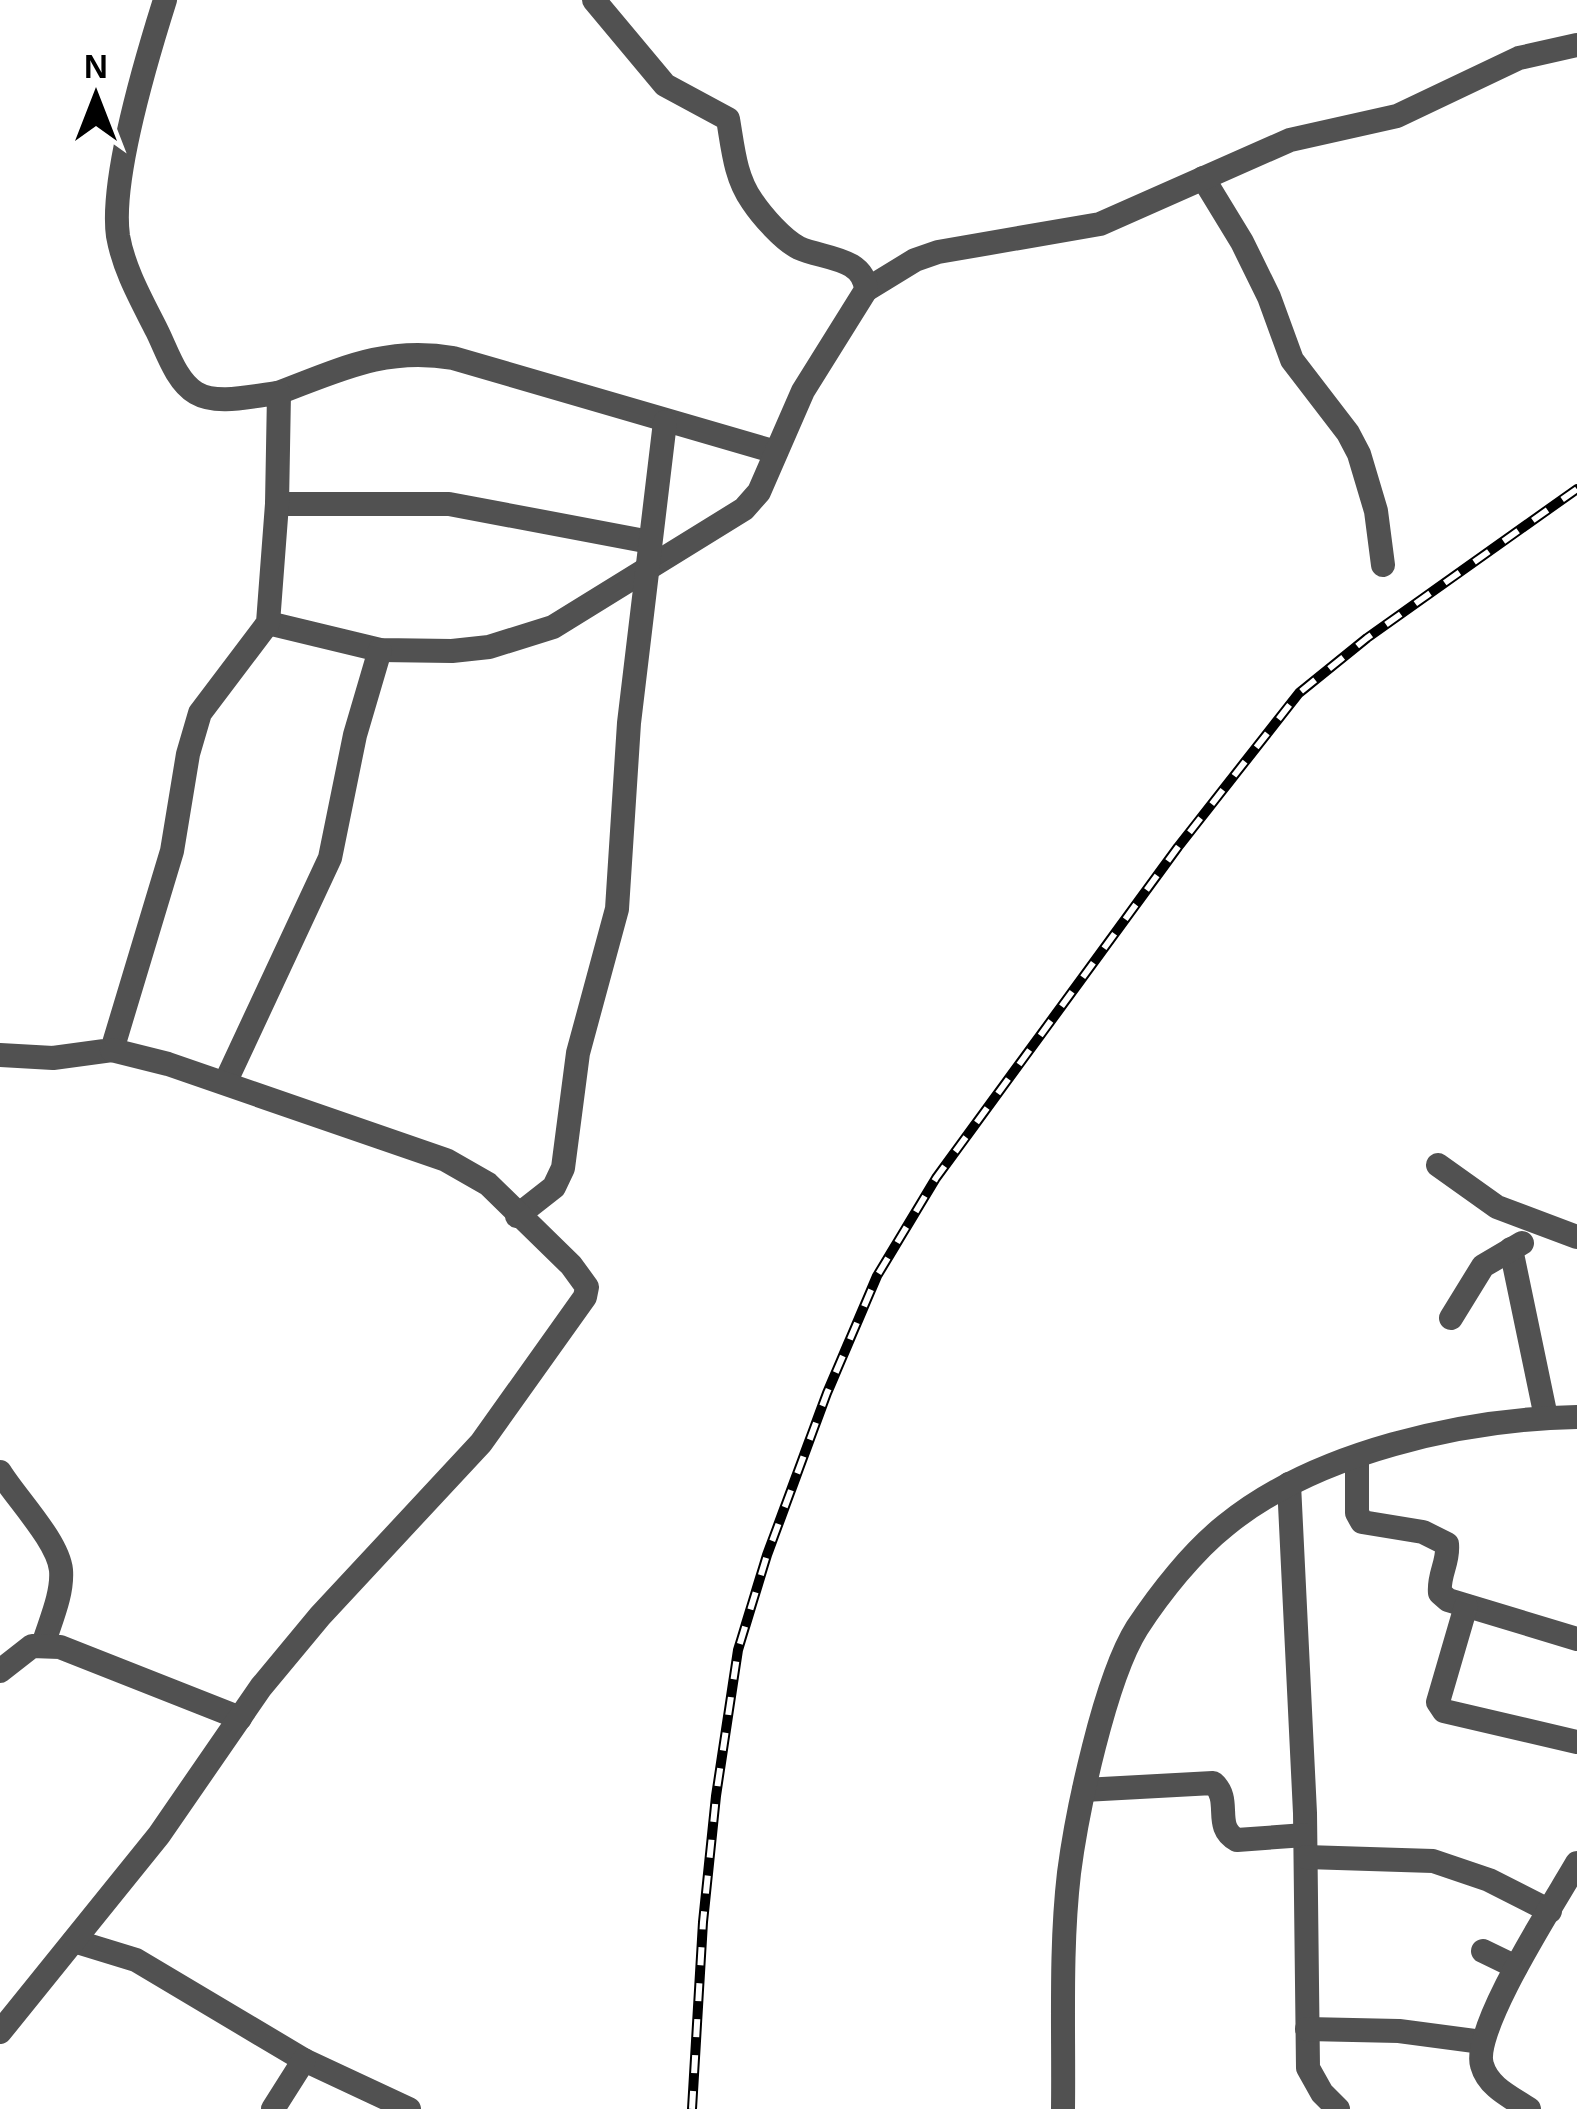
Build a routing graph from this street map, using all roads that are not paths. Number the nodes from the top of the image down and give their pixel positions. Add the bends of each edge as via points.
1 (165, 0) edge
2 (594, 0) edge
3 (1577, 45) edge
4 (1202, 178) junction
5 (866, 290) junction
6 (278, 393) junction
7 (665, 422) junction
8 (776, 452) junction
9 (277, 505) junction
10 (650, 542) junction
11 (1383, 565) dead end
12 (646, 572) junction
13 (268, 622) junction
14 (380, 650) junction
15 (112, 1050) junction
16 (0, 1055) edge
17 (225, 1083) junction
18 (1438, 1165) dead end
19 (517, 1216) junction
20 (1542, 1226) junction
21 (1577, 1237) edge
22 (1510, 1250) junction
23 (1451, 1318) dead end
24 (1577, 1417) edge
25 (1546, 1418) junction
26 (1357, 1458) junction
27 (0, 1472) edge
28 (1288, 1484) junction
29 (1466, 1606) junction
30 (1577, 1639) edge
31 (44, 1646) junction
32 (0, 1671) edge
33 (240, 1718) junction
34 (1577, 1742) edge
35 (1084, 1790) junction
36 (1305, 1846) junction
37 (1577, 1863) edge
38 (1550, 1911) junction
39 (74, 1941) junction
40 (1483, 1951) dead end
41 (1516, 1967) junction
42 (1306, 2029) junction
43 (0, 2032) edge
44 (1482, 2042) junction
45 (304, 2060) junction
46 (273, 2109) edge
47 (409, 2109) edge
48 (1063, 2109) edge
49 (1338, 2109) edge
50 (1529, 2109) edge

1 - 6 street via 143,67 118,235 178,375 195,393
2 - 5 street via 665,85 728,119 736,170 752,203 798,247 854,266
3 - 4 street via 1519,58 1397,116 1290,140
4 - 5 street via 1100,224 938,251
4 - 11 street via 1252,263 1292,360 1359,454
5 - 8 street via 803,391
6 - 7 street via 386,355 419,352
6 - 9 street
7 - 8 street
7 - 10 street
8 - 12 street via 744,509
9 - 10 street via 449,504
9 - 13 street
10 - 12 street
12 - 14 street via 524,638 452,651
12 - 19 street via 617,908 578,1053 563,1168
13 - 14 street
13 - 15 street via 200,713 172,851
14 - 17 street via 330,858
15 - 16 street
15 - 17 street
17 - 19 street via 446,1160 488,1184
18 - 20 street via 1497,1208
19 - 33 street via 582,1276 585,1297 481,1443 320,1616
20 - 21 street
20 - 22 street
22 - 23 street via 1483,1266
22 - 25 street
24 - 25 street
25 - 26 street via 1506,1420
26 - 28 street
26 - 29 street via 1362,1522 1439,1537 1449,1556 1440,1593
27 - 31 street via 57,1553 59,1591
28 - 35 street via 1226,1525 1137,1629
28 - 36 street
29 - 30 street
29 - 34 street via 1440,1686 1444,1711
31 - 32 street
31 - 33 street
33 - 39 street
35 - 36 street via 1213,1783 1229,1837
35 - 48 street via 1069,1875
36 - 38 street via 1433,1862
36 - 42 street
37 - 38 street
38 - 41 street
39 - 43 street
39 - 45 street via 136,1960
40 - 41 street
41 - 44 street
42 - 44 street
42 - 49 street via 1308,2068
44 - 50 street via 1487,2076
45 - 46 street
45 - 47 street

